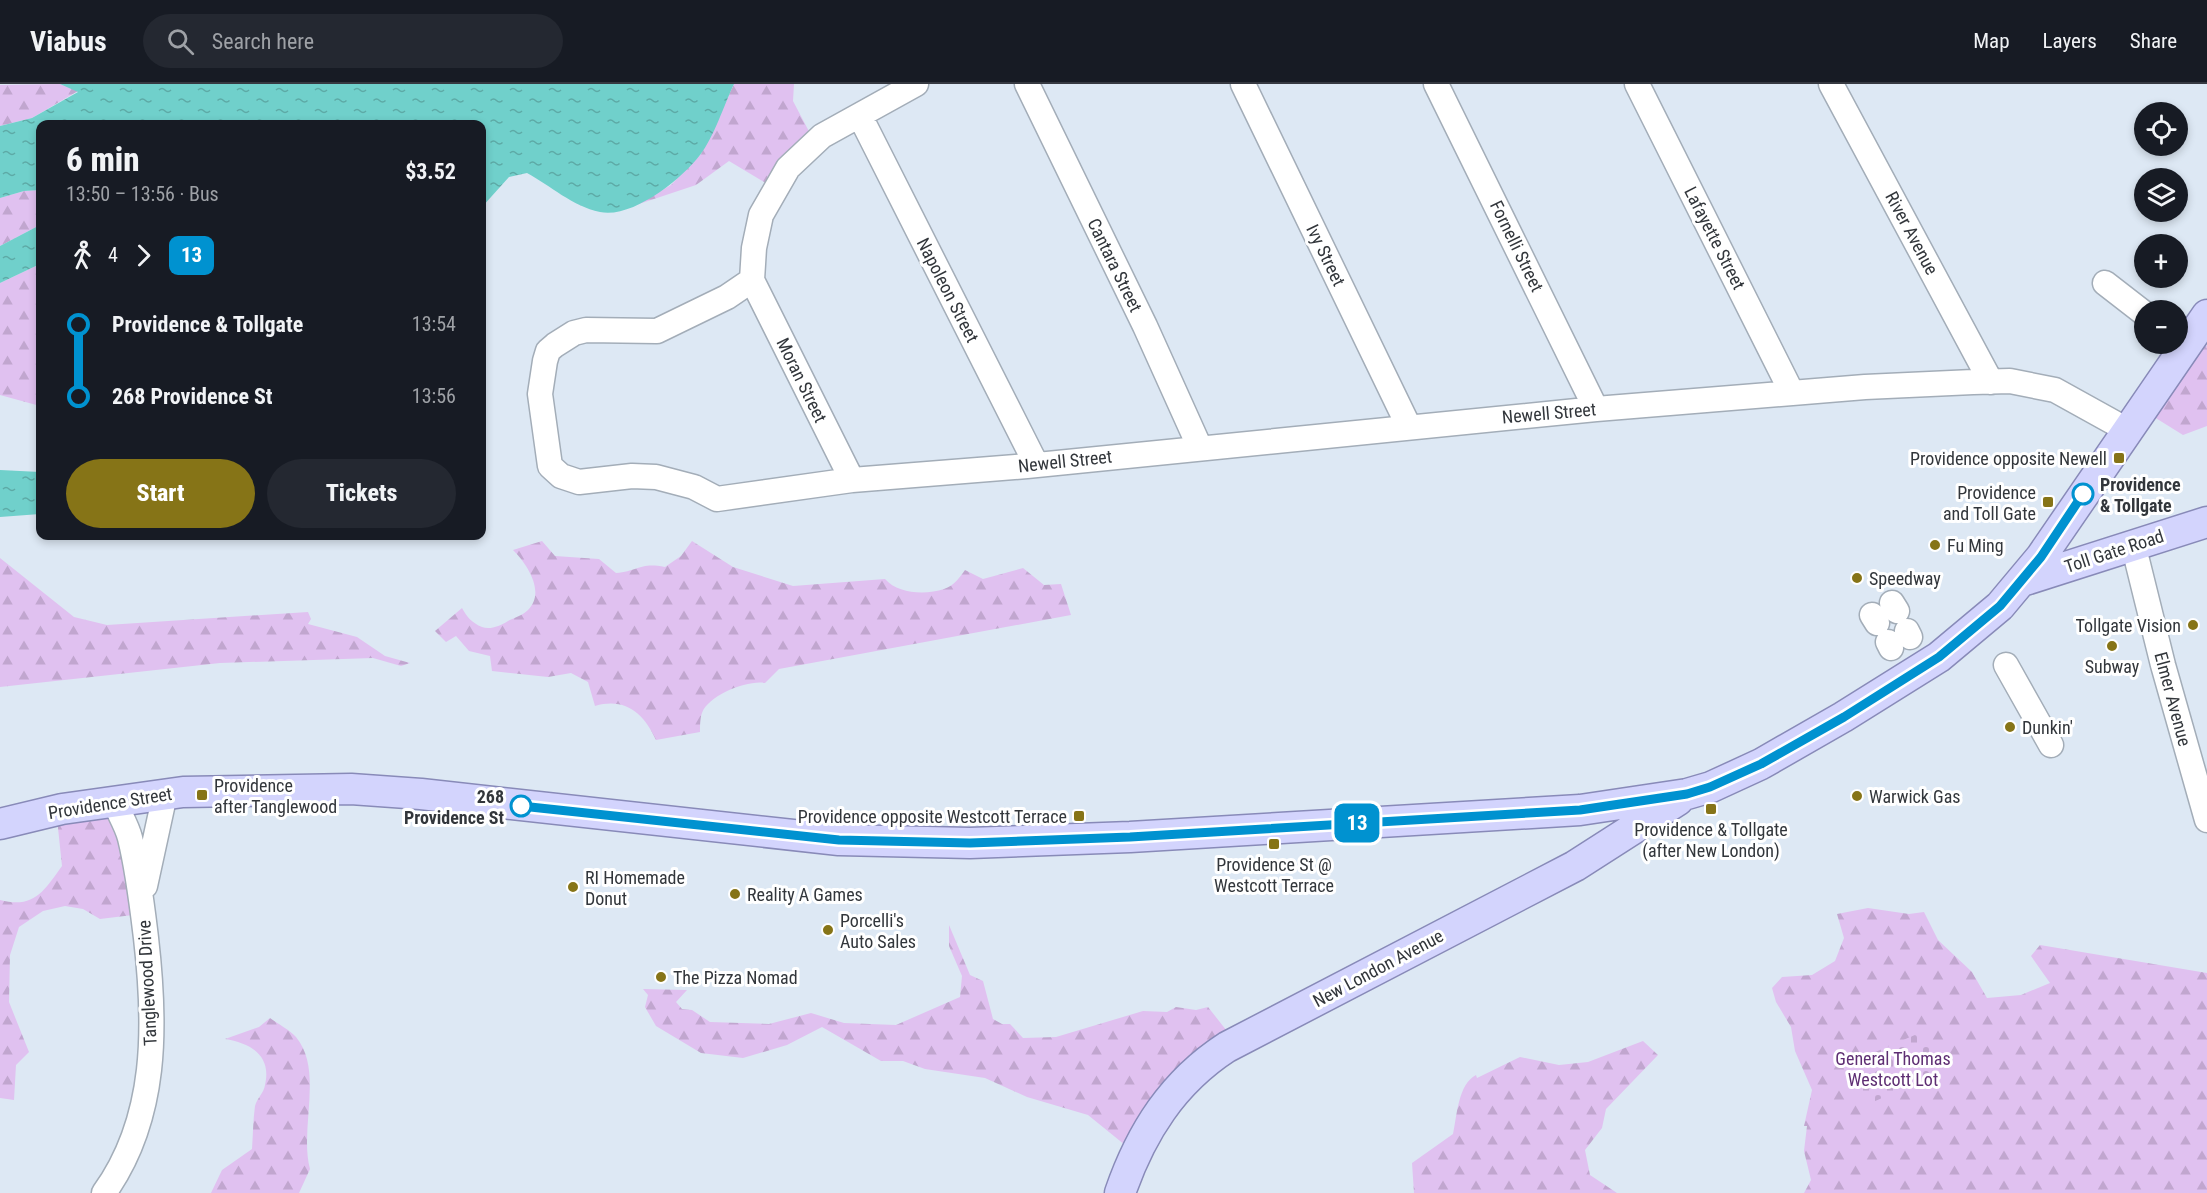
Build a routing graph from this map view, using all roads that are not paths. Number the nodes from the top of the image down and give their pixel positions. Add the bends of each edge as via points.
1 (916, 84) edge
2 (1027, 84) edge
3 (1243, 84) edge
4 (1436, 84) edge
5 (1637, 84) edge
6 (1832, 84) edge
7 (860, 116) junction
8 (752, 280) junction
9 (2104, 283) dead end
10 (2134, 306) edge
11 (2207, 315) edge
12 (2188, 336) edge
13 (2175, 354) edge
14 (1991, 382) junction
15 (1792, 393) junction
16 (1596, 409) junction
17 (1409, 427) junction
18 (2129, 430) junction
19 (1200, 448) junction
20 (1036, 464) junction
21 (852, 480) junction
22 (2207, 522) edge
23 (2133, 544) junction
24 (2022, 581) junction
25 (2006, 664) dead end
26 (2051, 745) dead end
27 (165, 794) junction
28 (1687, 794) junction
29 (114, 801) junction
30 (2207, 820) edge
31 (0, 824) edge
32 (142, 906) junction
33 (104, 1193) edge
34 (1120, 1193) edge

1 - 7 street
2 - 19 street, Cantara Street
3 - 17 street, Ivy Street
4 - 16 street, Fornelli Street
5 - 15 street, Lafayette Street
6 - 14 street, River Avenue
7 - 8 street via 822,136 788,168 759,222
7 - 20 street, Napoleon Street
8 - 21 street, Moran Street
8 - 21 street, Newell Street via 657,332 586,330 574,333 548,351 540,394 550,466 561,476 579,482 656,477 694,487 717,499
9 - 10 street
11 - 12 main road, Providence Street
13 - 18 main road, Providence Street
14 - 15 street, Newell Street
14 - 18 street, Newell Street via 2017,382 2055,390
15 - 16 street, Newell Street
16 - 17 street, Newell Street
17 - 19 street, Newell Street
18 - 24 main road, Providence Street
19 - 20 street, Newell Street
20 - 21 street, Newell Street
22 - 23 main road, Toll Gate Road
23 - 24 main road, Toll Gate Road
23 - 30 street, Elmer Avenue
24 - 28 main road, Providence Street via 2000,606 1939,657 1761,764
25 - 26 street
27 - 28 main road, Providence Street via 351,789 839,840 970,843 1580,810
27 - 29 main road, Providence Street
27 - 32 street, Tanglewood Drive
28 - 34 main road, New London Avenue via 1575,866 1200,1064 1179,1085 1154,1122
29 - 31 main road, Providence Street
29 - 32 street, Tanglewood Drive via 130,837
32 - 33 street, Tanglewood Drive via 152,1002 148,1085 133,1139

